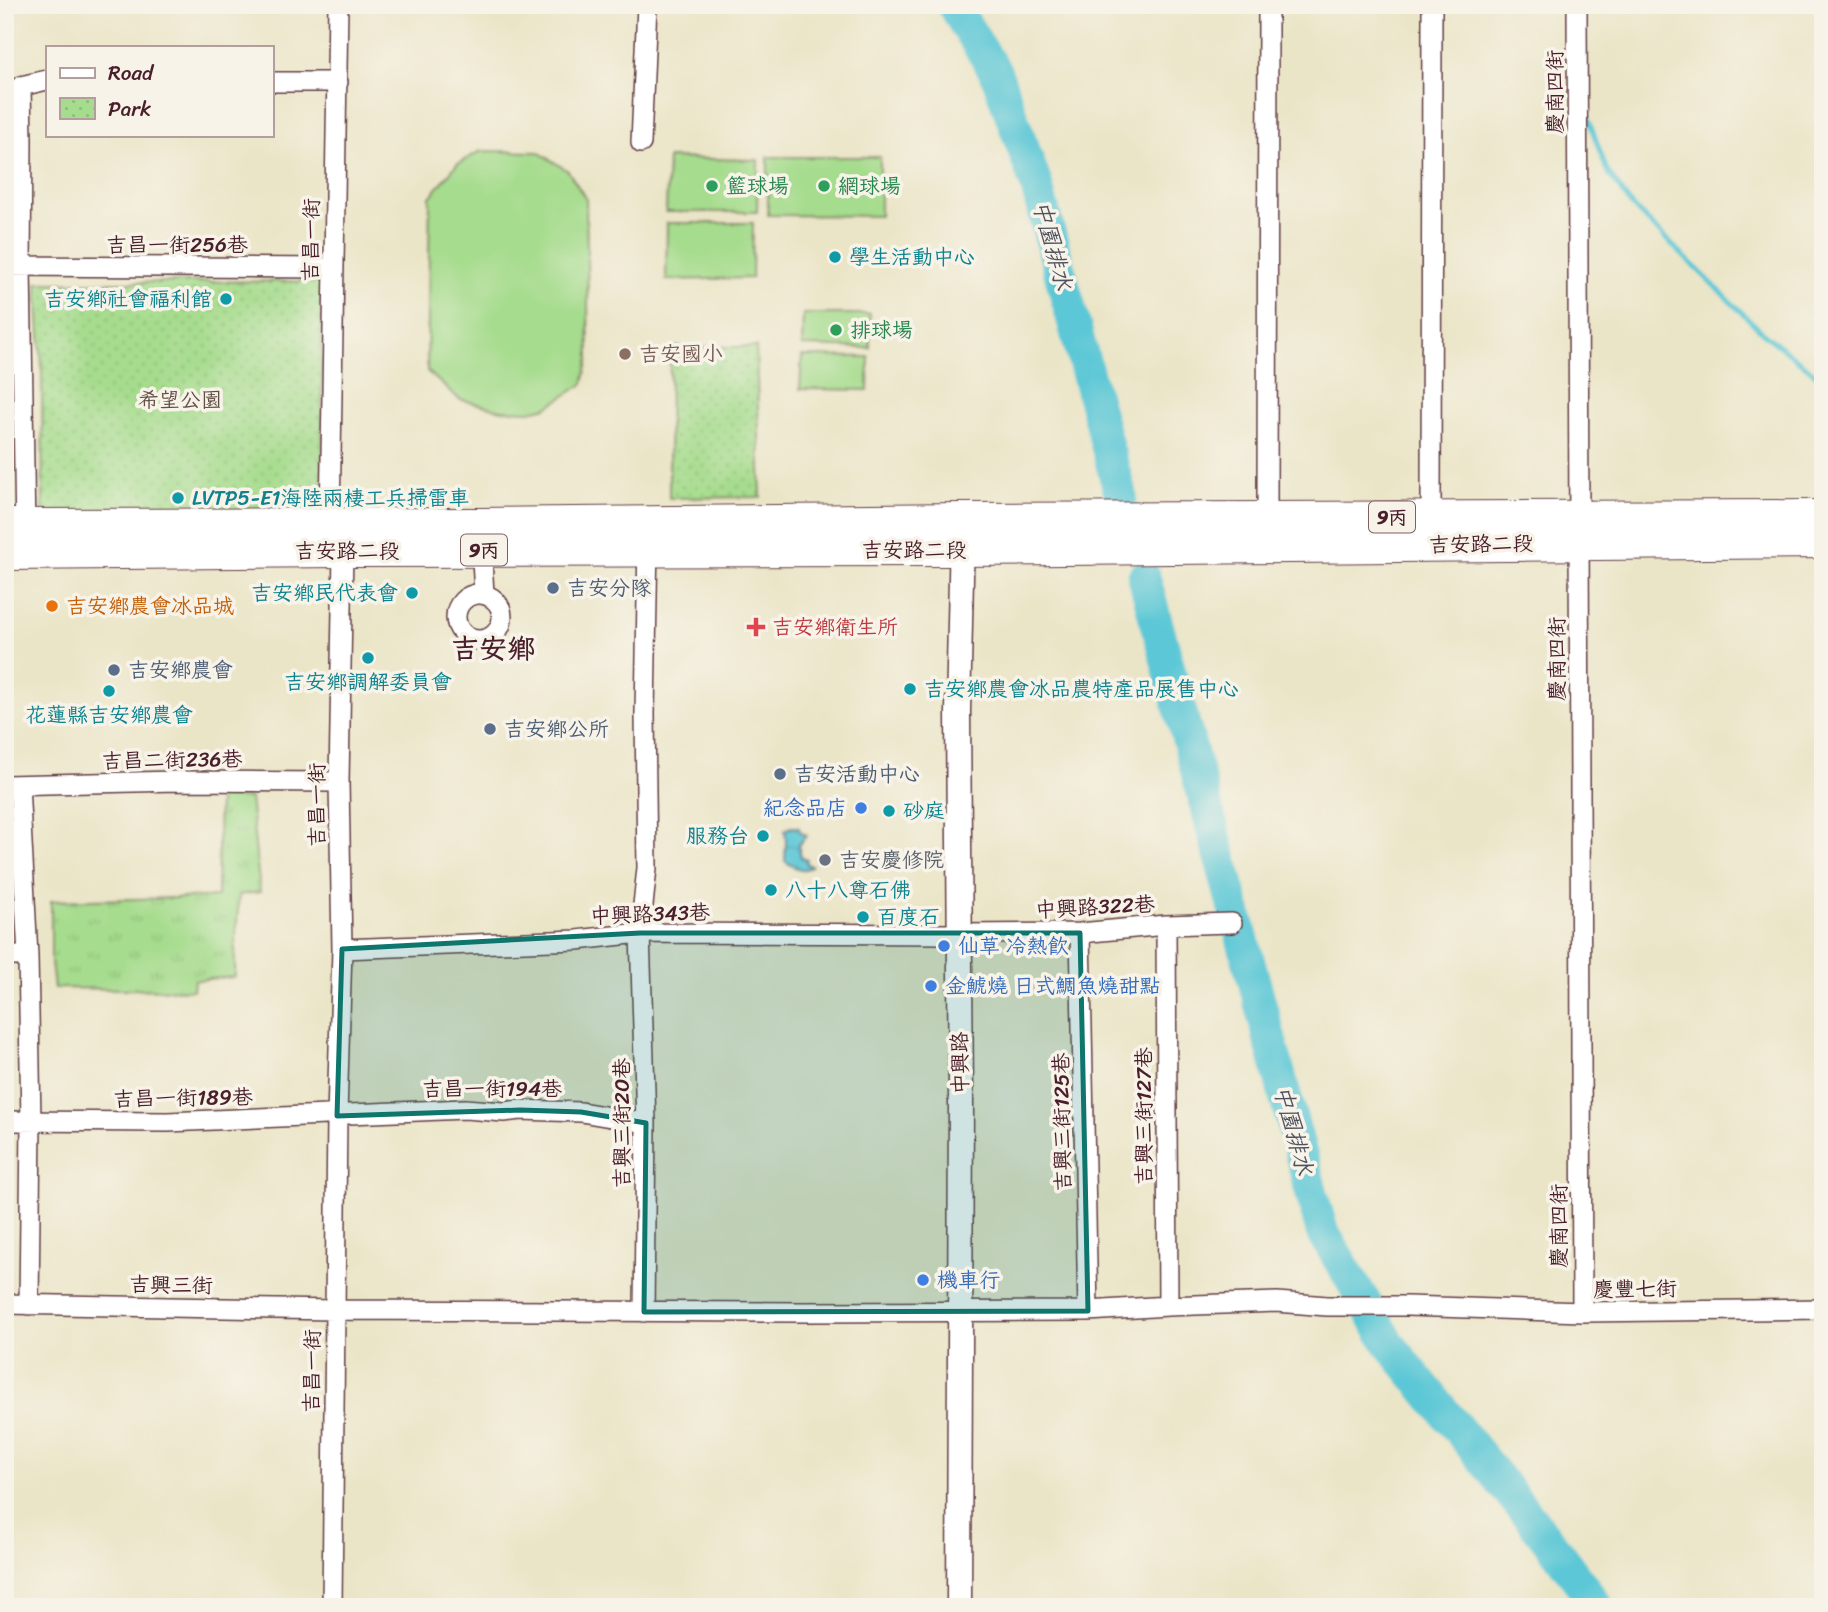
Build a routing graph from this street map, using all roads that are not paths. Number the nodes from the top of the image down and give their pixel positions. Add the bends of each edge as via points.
1 (338, 5) edge
2 (647, 5) edge
3 (1268, 5) edge
4 (1432, 5) edge
5 (1577, 5) edge
6 (46, 80) edge
7 (273, 82) edge
8 (338, 82) junction
9 (13, 84) edge
10 (641, 143) dead end
11 (13, 266) edge
12 (333, 268) junction
13 (1431, 516) junction
14 (1823, 516) edge
15 (1267, 517) junction
16 (962, 519) junction
17 (1579, 529) junction
18 (648, 536) junction
19 (336, 537) junction
20 (481, 537) junction
21 (15, 540) edge
22 (1823, 542) edge
23 (962, 550) junction
24 (484, 594) dead end
25 (339, 782) junction
26 (12, 785) edge
27 (1232, 923) dead end
28 (1166, 925) junction
29 (640, 933) junction
30 (1080, 933) junction
31 (960, 934) junction
32 (342, 948) junction
33 (5, 956) edge
34 (28, 956) junction
35 (337, 1116) junction
36 (5, 1121) edge
37 (31, 1122) junction
38 (646, 1123) junction
39 (5, 1304) edge
40 (29, 1305) junction
41 (1168, 1306) junction
42 (1823, 1309) edge
43 (335, 1310) junction
44 (959, 1311) junction
45 (1088, 1311) junction
46 (644, 1312) junction
47 (1582, 1312) junction
48 (332, 1607) edge
49 (959, 1607) edge

1 - 8 street, 吉昌一街
2 - 10 street
3 - 15 street
4 - 13 street
5 - 17 street, 慶南四街
6 - 9 street
7 - 8 street
8 - 12 street, 吉昌一街
9 - 11 street via 22,142
11 - 12 street, 吉昌一街256巷
11 - 21 street
12 - 19 street, 吉昌一街
13 - 15 main road, 吉安路二段 / 9丙
13 - 17 main road, 吉安路二段 / 9丙
14 - 17 main road, 吉安路二段 / 9丙
15 - 16 main road, 吉安路二段 / 9丙
16 - 18 main road, 吉安路二段 / 9丙
16 - 23 street, 中興路
17 - 22 main road, 吉安路二段 / 9丙
17 - 23 main road, 吉安路二段 / 9丙
17 - 47 street, 慶南四街
18 - 20 main road, 吉安路二段 / 9丙
18 - 23 main road, 吉安路二段 / 9丙
18 - 29 street, 吉興三街20巷 via 648,868
19 - 20 main road, 吉安路二段 / 9丙
19 - 21 main road, 吉安路二段 / 9丙
19 - 25 street, 吉昌一街
20 - 24 street
23 - 31 street, 中興路
25 - 26 street, 吉昌二街236巷
25 - 32 street, 吉昌一街
26 - 34 street
27 - 28 street, 中興路322巷
28 - 30 street, 中興路322巷
28 - 41 street, 吉興三街127巷
29 - 31 street, 中興路343巷
29 - 32 street, 中興路343巷 via 577,940
29 - 38 street, 吉興三街20巷
30 - 31 street, 中興路322巷
30 - 45 street, 吉興三街125巷
31 - 44 street, 中興路
32 - 35 street, 吉昌一街
33 - 34 street
34 - 37 street
35 - 37 street, 吉昌一街189巷
35 - 38 street, 吉昌一街194巷 via 520,1110 580,1112
35 - 43 street, 吉昌一街
36 - 37 street, 吉昌一街189巷
37 - 40 street
38 - 46 street, 吉興三街20巷
39 - 40 street, 吉興三街
40 - 43 street, 吉興三街
41 - 45 street, 慶豐七街
41 - 47 street, 慶豐七街 via 1277,1302
42 - 47 street, 慶豐七街
43 - 46 street, 吉興三街
43 - 48 street, 吉昌一街
44 - 45 street, 慶豐七街
44 - 46 street, 吉興三街
44 - 49 street, 中興路

